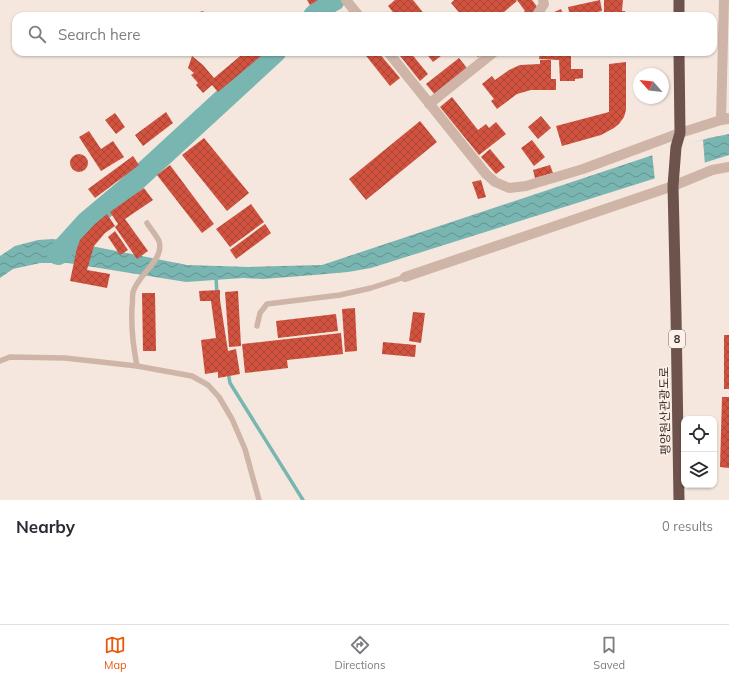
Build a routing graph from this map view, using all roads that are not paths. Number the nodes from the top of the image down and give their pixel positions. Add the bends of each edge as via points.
1 (347, 0) edge
2 (543, 0) edge
3 (679, 0) edge
4 (724, 0) edge
5 (356, 12) edge
6 (539, 12) edge
7 (679, 12) edge
8 (391, 56) edge
9 (489, 56) edge
10 (680, 56) edge
11 (429, 104) junction
12 (726, 119) edge
13 (680, 133) junction
14 (729, 167) edge
15 (673, 182) junction
16 (146, 223) dead end
17 (406, 277) joint
18 (257, 326) dead end
19 (0, 361) edge
20 (137, 366) junction
21 (259, 500) edge
22 (679, 500) edge

1 - 5 street
2 - 6 street via 544,4
3 - 7 highway
4 - 12 street
8 - 11 street
9 - 11 street
10 - 13 highway, 8
11 - 13 street via 486,174 494,182 509,188 526,186 583,169
12 - 13 street
13 - 15 highway, 8
14 - 15 street
15 - 17 street
15 - 22 highway, 평양원산관광도로 / 8
16 - 20 lane via 159,241 160,252 137,282 133,292 132,322
17 - 18 lane via 340,295 267,304 260,313
19 - 20 lane via 10,357 65,358
20 - 21 lane via 192,376 208,385 219,397 245,449

